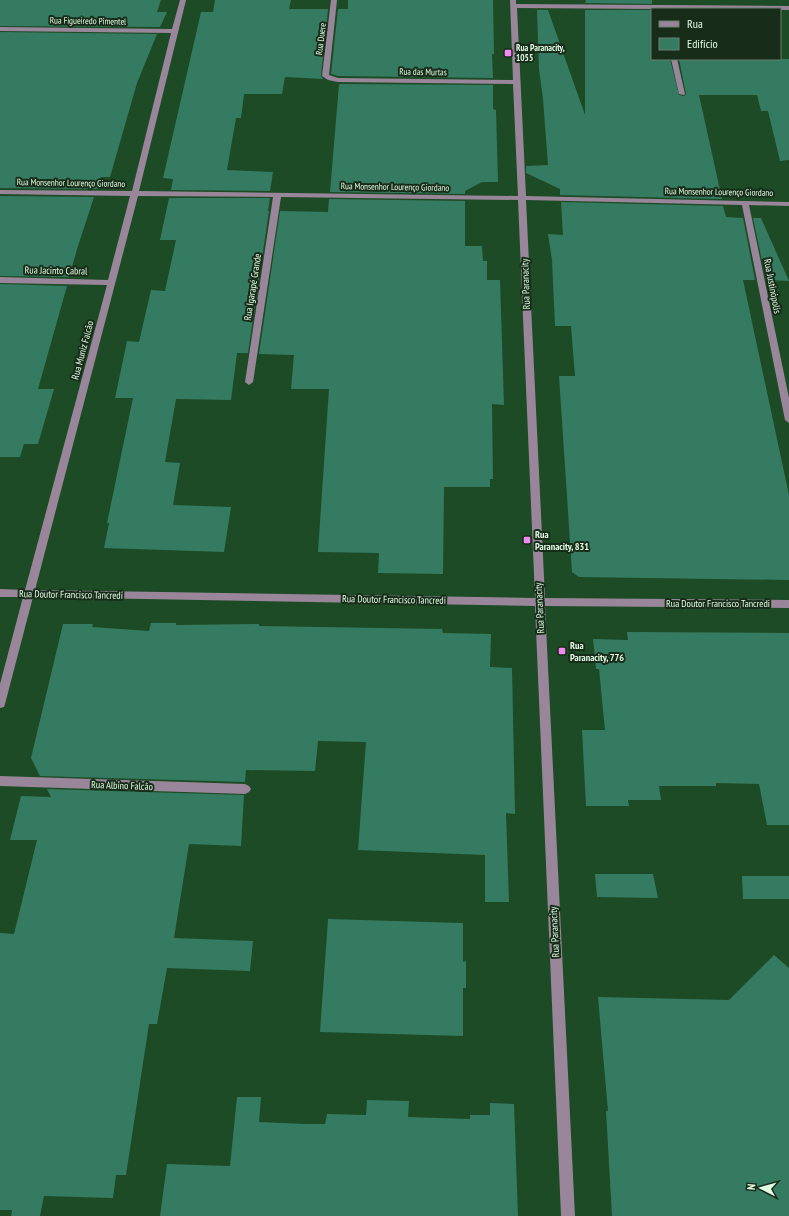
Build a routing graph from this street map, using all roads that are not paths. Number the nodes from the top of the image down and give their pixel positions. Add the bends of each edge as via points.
1 (183, 0) edge
2 (334, 0) edge
3 (513, 3) edge
4 (664, 8) edge
5 (789, 8) edge
6 (0, 29) edge
7 (175, 31) junction
8 (674, 60) edge
9 (330, 79) joint
10 (517, 82) junction
11 (682, 94) dead end
12 (0, 192) edge
13 (135, 193) junction
14 (277, 196) junction
15 (522, 198) junction
16 (745, 203) junction
17 (789, 204) edge
18 (0, 280) edge
19 (110, 282) junction
20 (248, 382) dead end
21 (789, 420) edge
22 (0, 593) edge
23 (29, 593) junction
24 (539, 602) junction
25 (789, 604) edge
26 (0, 704) edge
27 (0, 781) edge
28 (245, 789) dead end
29 (568, 1216) edge

1 - 7 street, Rua Muniz Falcão
2 - 9 street, Rua Duere via 325,76
3 - 4 street
3 - 10 street, Rua Paranacity
4 - 5 street
6 - 7 street, Rua Figueiredo Pimentel
7 - 13 street, Rua Muniz Falcão
8 - 11 street
9 - 10 street, Rua das Murtas
10 - 15 street, Rua Paranacity
12 - 13 street, Rua Monsenhor Lourenço Giordano
13 - 14 street, Rua Monsenhor Lourenço Giordano
13 - 19 street, Rua Muniz Falcão
14 - 15 street, Rua Monsenhor Lourenço Giordano
14 - 20 street, Rua Igarapé Grande
15 - 16 street, Rua Monsenhor Lourenço Giordano
15 - 24 street, Rua Paranacity
16 - 17 street, Rua Monsenhor Lourenço Giordano
16 - 21 street, Rua Justinópolis
18 - 19 street, Rua Jacinto Cabral
19 - 23 street, Rua Muniz Falcão
22 - 23 street, Rua Doutor Francisco Tancredi
23 - 24 street, Rua Doutor Francisco Tancredi
23 - 26 street, Rua Muniz Falcão
24 - 25 street, Rua Doutor Francisco Tancredi
24 - 29 street, Rua Paranacity
27 - 28 street, Rua Albino Falcão

